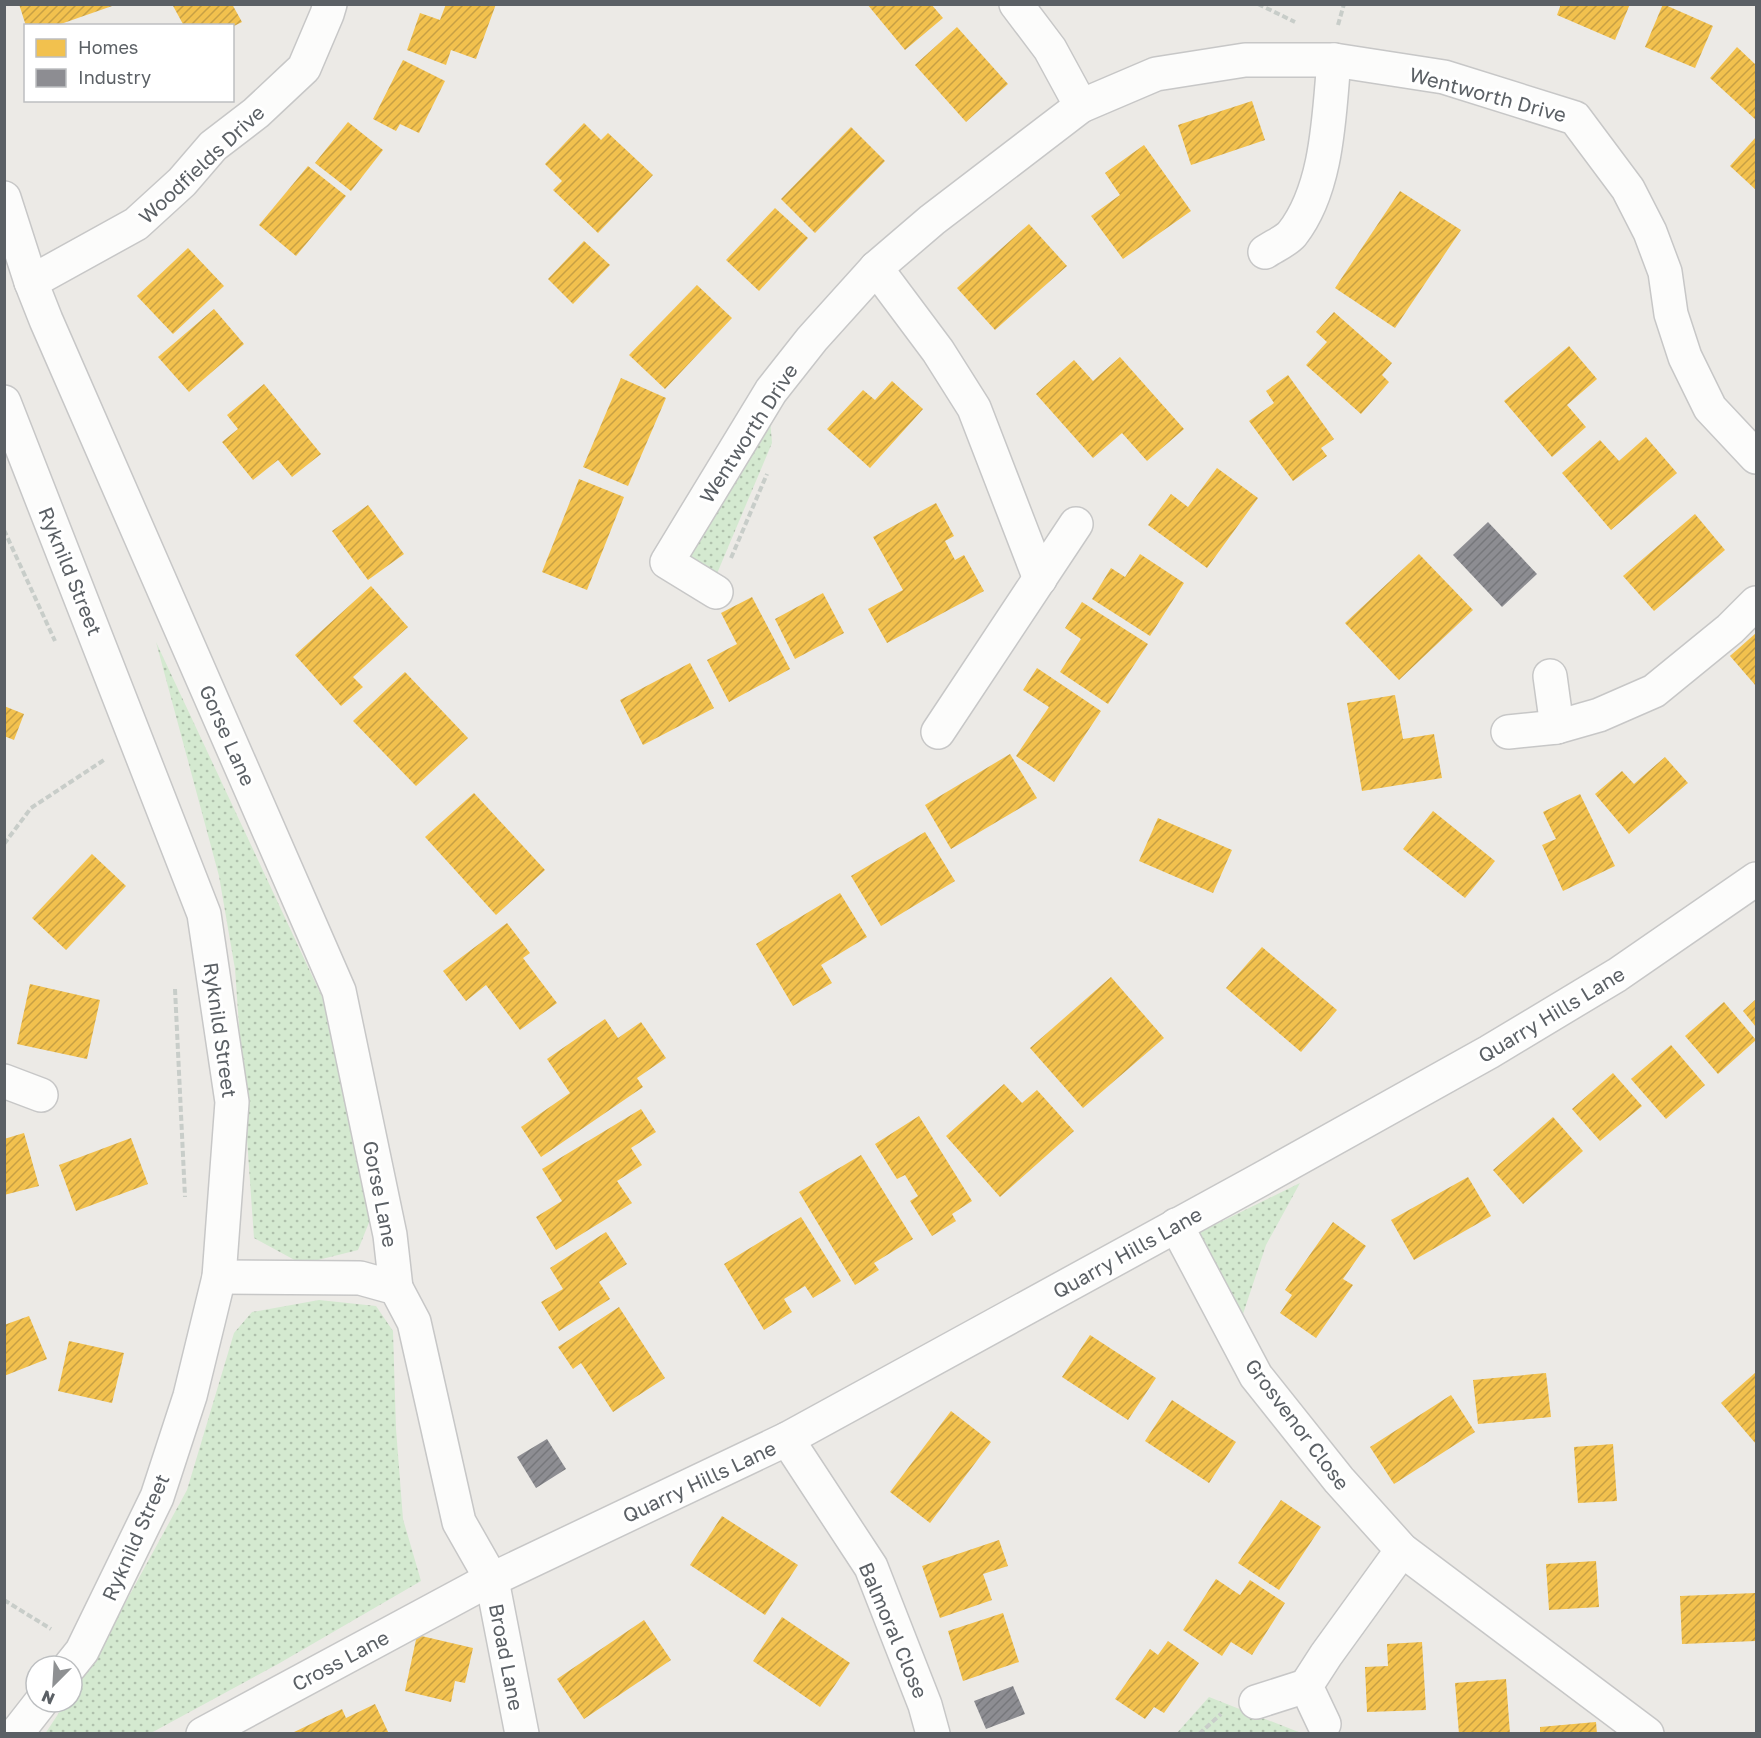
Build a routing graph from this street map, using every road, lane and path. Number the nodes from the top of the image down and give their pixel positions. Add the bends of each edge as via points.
1 (330, 4) edge
2 (1016, 4) edge
3 (1334, 60) junction
4 (1081, 106) junction
5 (4, 198) edge
6 (1265, 252) dead end
7 (876, 268) junction
8 (30, 282) junction
9 (4, 402) edge
10 (1756, 457) edge
11 (1076, 524) dead end
12 (4, 530) edge
13 (1040, 579) junction
14 (716, 592) dead end
15 (1756, 603) edge
16 (58, 649) dead end
17 (1550, 676) dead end
18 (1557, 727) junction
19 (938, 732) dead end
20 (1508, 732) dead end
21 (107, 758) dead end
22 (4, 844) edge
23 (1756, 879) edge
24 (174, 977) dead end
25 (4, 1081) edge
26 (41, 1095) dead end
27 (185, 1201) dead end
28 (1176, 1225) junction
29 (219, 1277) junction
30 (396, 1288) junction
31 (787, 1439) junction
32 (1402, 1550) junction
33 (484, 1584) junction
34 (4, 1600) edge
35 (54, 1631) dead end
36 (80, 1654) edge
37 (1306, 1686) junction
38 (1256, 1702) dead end
39 (32, 1714) edge
40 (1324, 1724) dead end
41 (16, 1734) edge
42 (203, 1734) edge
43 (522, 1734) edge
44 (933, 1734) edge
45 (1647, 1734) edge

1 - 8 street, Woodfields Drive via 304,68 213,146 182,182 136,224
2 - 4 street via 1050,49
3 - 4 street, Wentworth Drive via 1245,60 1156,74
3 - 6 street via 1328,127 1314,196 1291,235
3 - 10 street, Wentworth Drive via 1444,77 1575,118 1628,189 1650,232 1665,272 1671,314 1685,357 1710,408
4 - 7 street, Wentworth Drive
5 - 8 street, Gorse Lane
7 - 13 street via 938,351 974,408
7 - 14 street, Wentworth Drive via 771,391 667,562
8 - 30 street, Gorse Lane via 339,991 390,1235
9 - 29 street, Ryknild Street via 204,914 232,1102
11 - 13 street
12 - 16 path
13 - 19 street
15 - 18 street via 1654,691 1599,715
17 - 18 street
18 - 20 street
21 - 22 path via 31,808
23 - 28 street, Quarry Hills Lane via 1617,975 1499,1046
24 - 27 path
25 - 26 street
28 - 31 street, Quarry Hills Lane
28 - 32 street, Grosvenor Close via 1256,1376 1339,1480
29 - 30 street via 360,1278
29 - 36 street, Ryknild Street via 190,1396 158,1497
30 - 33 street, Gorse Lane via 414,1323 459,1522
31 - 33 street, Quarry Hills Lane
31 - 44 street, Balmoral Close via 871,1567
32 - 37 street
32 - 45 street, Grosvenor Close
33 - 42 street, Cross Lane
33 - 43 street, Broad Lane
34 - 35 path
37 - 38 street
37 - 40 street
39 - 41 street

